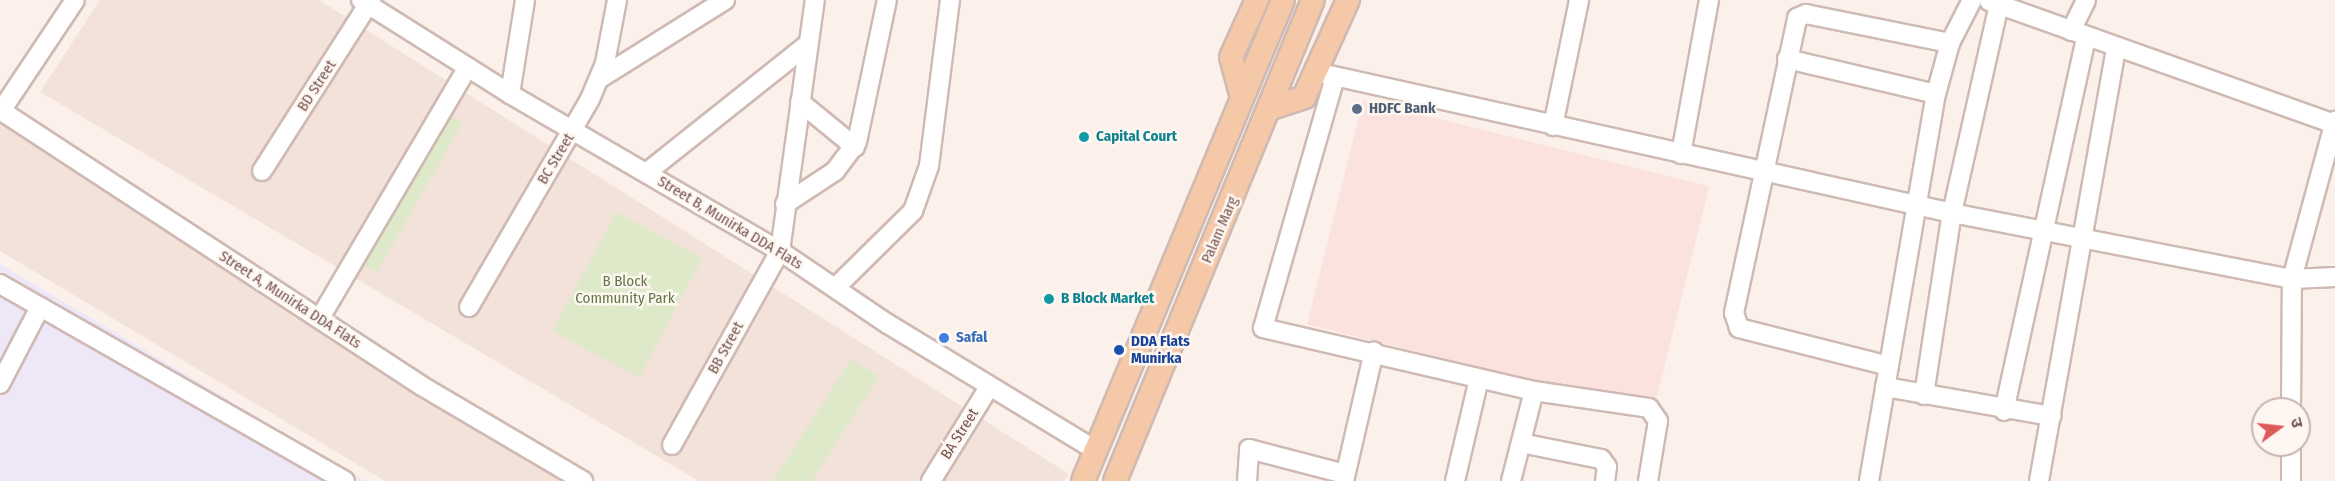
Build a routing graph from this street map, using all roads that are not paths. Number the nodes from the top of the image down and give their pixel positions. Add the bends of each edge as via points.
1 (75, 0) edge
2 (525, 0) edge
3 (617, 0) edge
4 (725, 0) edge
5 (815, 0) edge
6 (887, 0) edge
7 (950, 0) edge
8 (1257, 0) edge
9 (1283, 0) edge
10 (1348, 0) edge
11 (1579, 0) edge
12 (1709, 0) edge
13 (1972, 0) edge
14 (2086, 0) edge
15 (367, 1) edge
16 (1993, 2) edge
17 (1312, 3) edge
18 (2079, 34) junction
19 (1950, 43) junction
20 (808, 44) junction
21 (2116, 49) junction
22 (1787, 59) junction
23 (468, 68) junction
24 (1325, 75) junction
25 (599, 79) junction
26 (510, 94) junction
27 (1241, 94) junction
28 (1936, 94) junction
29 (800, 102) junction
30 (1271, 108) junction
31 (1, 111) edge
32 (2334, 122) edge
33 (1553, 126) junction
34 (574, 129) junction
35 (855, 147) junction
36 (1681, 154) junction
37 (2329, 161) edge
38 (262, 171) dead end
39 (646, 173) junction
40 (1767, 174) junction
41 (785, 204) junction
42 (1915, 205) junction
43 (1952, 213) junction
44 (2042, 229) junction
45 (2086, 237) junction
46 (780, 251) junction
47 (2335, 277) edge
48 (2292, 279) junction
49 (0, 284) edge
50 (836, 287) junction
51 (40, 307) junction
52 (469, 307) dead end
53 (320, 318) junction
54 (1374, 351) junction
55 (1889, 366) junction
56 (1479, 379) junction
57 (0, 384) edge
58 (988, 387) junction
59 (1885, 387) junction
60 (1534, 391) junction
61 (1924, 395) junction
62 (2292, 397) edge
63 (2004, 411) junction
64 (2052, 416) junction
65 (1521, 443) junction
66 (672, 445) dead end
67 (1095, 450) junction
68 (2291, 457) edge
69 (1344, 477) edge
70 (345, 481) edge
71 (583, 481) edge
72 (931, 481) edge
73 (1083, 481) edge
74 (1115, 481) edge
75 (1247, 481) edge
76 (1455, 481) edge
77 (1511, 481) edge
78 (1605, 481) edge
79 (1648, 481) edge
80 (1869, 481) edge
81 (2039, 481) edge
82 (2291, 481) edge

1 - 31 street
2 - 26 street
3 - 25 street, BC Street
4 - 25 street
5 - 20 street
6 - 35 street
7 - 50 street via 930,166 913,211
8 - 27 main road via 1231,57
9 - 27 main road
10 - 24 main road
11 - 33 street
12 - 36 street
13 - 19 street
14 - 18 street
15 - 23 street, Street B, Munirka DDA Flats
15 - 38 street, BD Street
16 - 18 street
16 - 43 street
17 - 30 main road, Palam Marg
18 - 21 street
18 - 44 street
19 - 22 street via 1806,14 1796,20
19 - 28 street
20 - 29 street
20 - 39 street
21 - 32 street
21 - 45 street
22 - 28 street
22 - 40 street
23 - 26 street, Street B, Munirka DDA Flats
23 - 53 street
24 - 30 main road via 1304,97
24 - 33 street
24 - 54 street via 1263,328
25 - 34 street, BC Street
26 - 34 street, Street B, Munirka DDA Flats
27 - 67 main road
28 - 42 street
29 - 35 street
29 - 41 street
30 - 74 main road, Palam Marg
31 - 53 street, Street A, Munirka DDA Flats
32 - 37 street
33 - 36 street
34 - 39 street, Street B, Munirka DDA Flats
34 - 52 street, BC Street
35 - 41 street via 835,171
36 - 40 street
37 - 48 street
39 - 46 street, Street B, Munirka DDA Flats
40 - 42 street
40 - 55 street via 1735,325
41 - 46 street
42 - 43 street
42 - 55 street
43 - 44 street
43 - 61 street
44 - 45 street
44 - 63 street
45 - 48 street
45 - 64 street
46 - 50 street, Street B, Munirka DDA Flats
46 - 66 street, BB Street
47 - 48 street
48 - 62 street
49 - 51 street
50 - 58 street, Street B, Munirka DDA Flats
51 - 57 street
51 - 70 street
53 - 71 street, Street A, Munirka DDA Flats
54 - 56 street
54 - 69 street
55 - 59 street
56 - 60 street
56 - 76 street
58 - 67 street, Street B, Munirka DDA Flats
58 - 72 street, BA Street
59 - 61 street
59 - 80 street
60 - 65 street
60 - 79 street via 1654,412 1658,422
61 - 63 street
63 - 64 street
64 - 81 street
65 - 77 street
65 - 78 street via 1600,459 1607,467
67 - 73 main road
68 - 82 street
69 - 75 street via 1249,449

